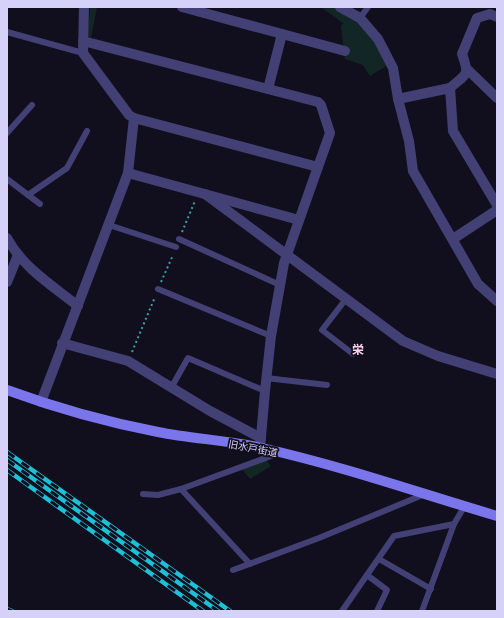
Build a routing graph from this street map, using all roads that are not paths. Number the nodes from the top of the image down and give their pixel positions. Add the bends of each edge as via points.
1 (84, 7) edge
2 (182, 7) edge
3 (340, 7) edge
4 (368, 7) edge
5 (497, 17) edge
6 (360, 18) junction
7 (7, 32) edge
8 (282, 34) junction
9 (83, 42) junction
10 (345, 51) dead end
11 (83, 53) junction
12 (468, 70) junction
13 (450, 88) junction
14 (268, 89) junction
15 (497, 98) edge
16 (398, 99) junction
17 (32, 105) dead end
18 (134, 118) junction
19 (87, 131) dead end
20 (7, 133) edge
21 (318, 167) junction
22 (128, 173) junction
23 (7, 179) edge
24 (205, 194) junction
25 (28, 195) junction
26 (40, 204) dead end
27 (497, 205) edge
28 (497, 210) edge
29 (299, 220) junction
30 (109, 224) junction
31 (7, 238) edge
32 (180, 239) dead end
33 (453, 239) junction
34 (176, 247) dead end
35 (287, 254) junction
36 (18, 255) junction
37 (7, 282) edge
38 (280, 285) junction
39 (158, 289) dead end
40 (346, 299) junction
41 (497, 301) edge
42 (78, 306) junction
43 (272, 336) junction
44 (62, 343) junction
45 (353, 354) dead end
46 (497, 374) edge
47 (266, 378) junction
48 (327, 385) dead end
49 (171, 388) junction
50 (7, 390) edge
51 (265, 391) junction
52 (41, 402) junction
53 (261, 443) junction
54 (280, 453) junction
55 (180, 489) junction
56 (143, 494) dead end
57 (425, 494) junction
58 (464, 507) junction
59 (497, 516) edge
60 (454, 524) junction
61 (379, 558) junction
62 (250, 564) junction
63 (233, 570) dead end
64 (367, 575) junction
65 (431, 588) junction
66 (342, 611) edge
67 (377, 611) edge
68 (422, 611) edge

1 - 9 street
2 - 8 street
3 - 6 street
4 - 6 lane
5 - 12 street via 490,14 477,18 462,54
6 - 16 street via 378,39 393,68
7 - 11 lane
8 - 10 street
8 - 14 street
9 - 11 street
9 - 14 street
11 - 18 street via 129,115
12 - 13 street
12 - 15 street
13 - 16 street
13 - 27 street via 453,131
14 - 21 street via 318,102 321,105 330,133
16 - 33 street via 409,141 413,171
17 - 20 lane
18 - 21 street
18 - 22 street
19 - 25 lane via 67,168
21 - 29 street
22 - 24 street
22 - 30 street
23 - 25 lane
24 - 29 street
24 - 35 street
25 - 26 lane
28 - 33 street
29 - 35 street
30 - 34 lane
30 - 42 street
31 - 36 street
32 - 38 lane
33 - 41 street via 478,284
35 - 38 street
35 - 40 street
36 - 37 street
36 - 42 street via 31,269
38 - 43 street
39 - 43 lane
40 - 45 lane via 322,330
40 - 46 street via 403,342
42 - 44 street
43 - 47 street
44 - 49 street via 128,361
44 - 52 street
47 - 48 lane
47 - 51 street
49 - 51 lane via 188,358
49 - 53 street
50 - 52 street, 旧水戸街道
51 - 53 street
52 - 53 street, 旧水戸街道 via 159,432
53 - 54 street, 旧水戸街道
54 - 55 lane
54 - 57 street, 旧水戸街道 via 313,460
55 - 56 lane via 158,495
55 - 62 lane
57 - 58 street, 旧水戸街道
57 - 62 lane
58 - 59 street, 旧水戸街道
58 - 60 lane
60 - 61 lane via 394,536
60 - 65 lane
61 - 64 lane
61 - 65 lane
62 - 63 lane
64 - 66 lane
64 - 67 lane via 387,590
65 - 68 lane

